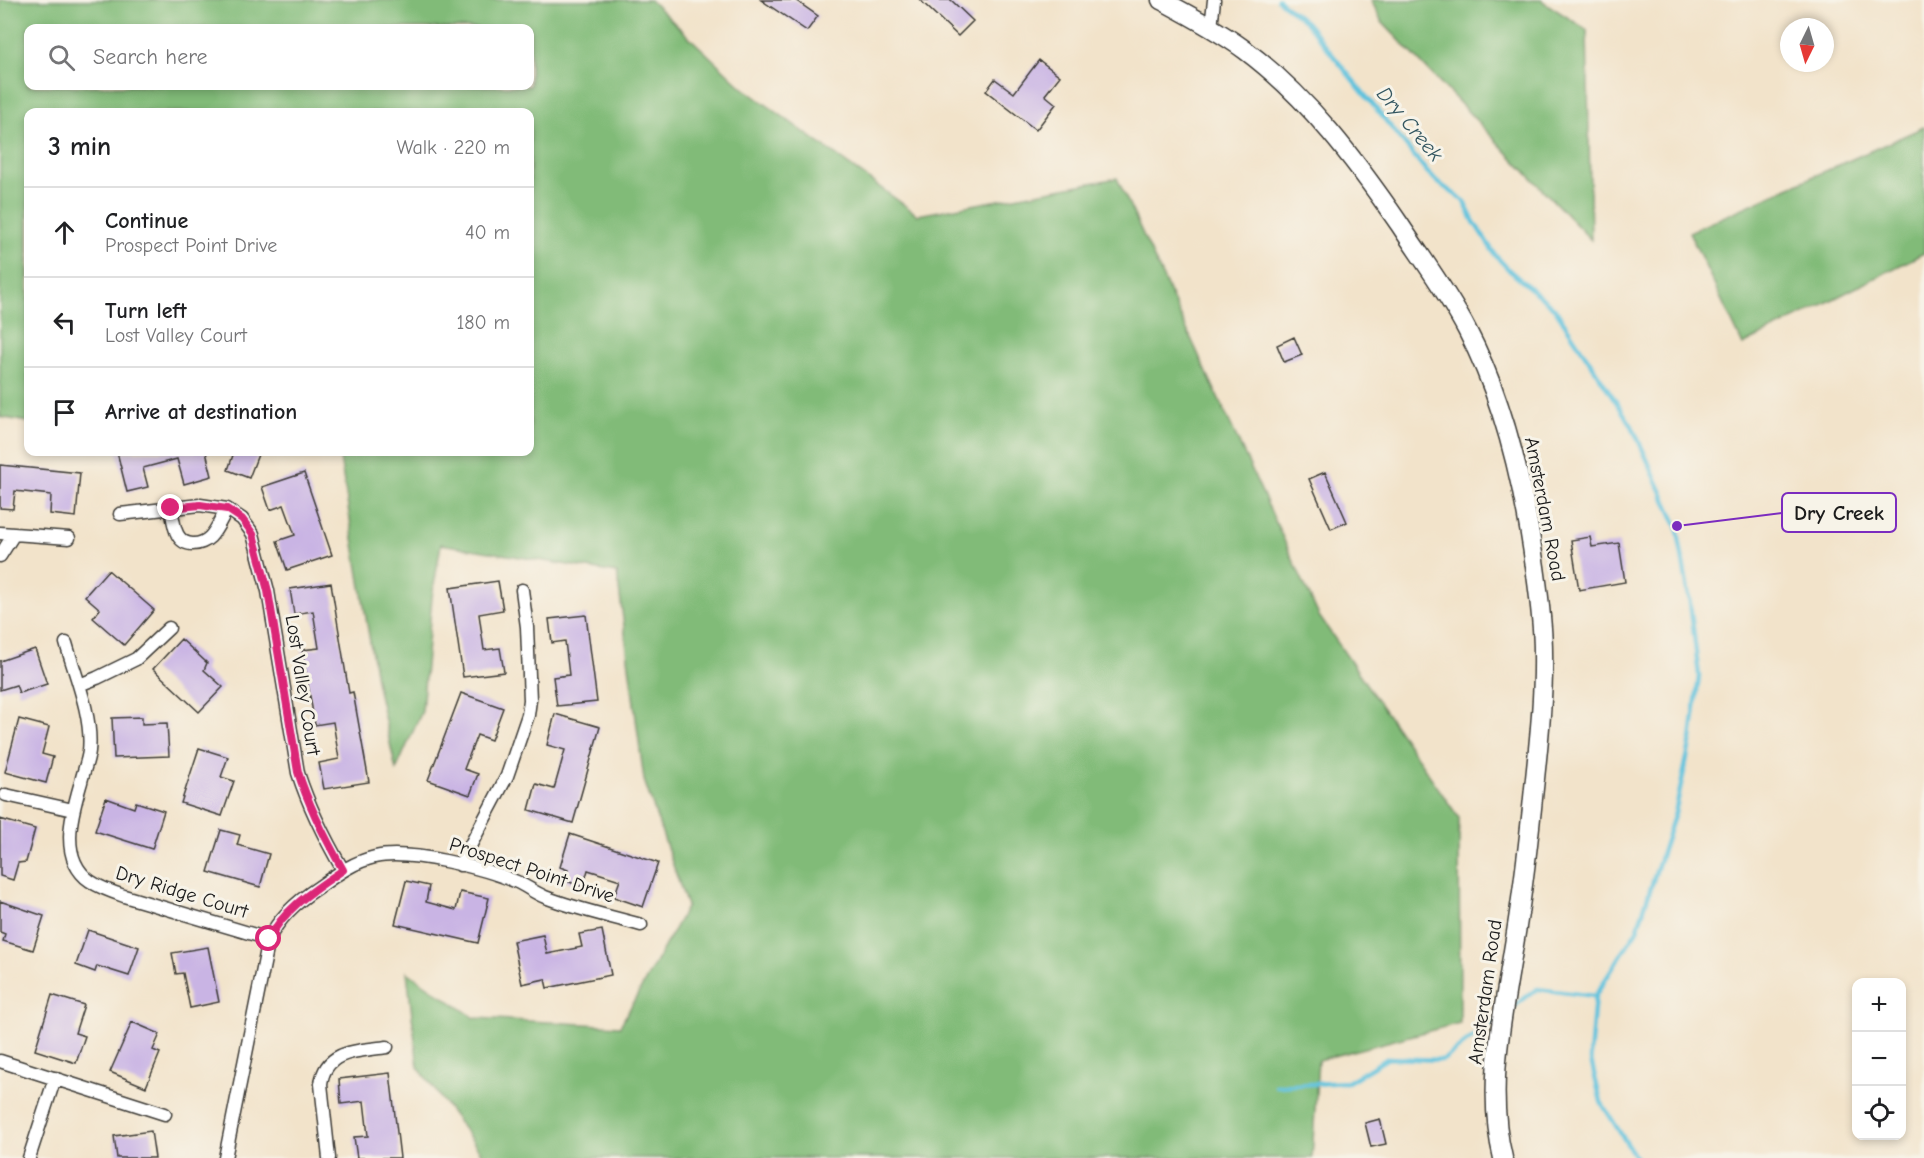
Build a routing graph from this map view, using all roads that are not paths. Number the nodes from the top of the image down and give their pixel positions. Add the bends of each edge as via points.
1 (1161, 0) edge
2 (1214, 0) edge
3 (1211, 28) junction
4 (171, 508) junction
5 (227, 509) junction
6 (120, 514) dead end
7 (0, 533) edge
8 (14, 534) junction
9 (69, 538) dead end
10 (0, 556) edge
11 (522, 590) dead end
12 (169, 628) dead end
13 (66, 643) dead end
14 (79, 685) junction
15 (6, 795) dead end
16 (73, 810) junction
17 (460, 865) junction
18 (343, 870) junction
19 (641, 925) dead end
20 (269, 939) junction
21 (387, 1047) dead end
22 (0, 1061) edge
23 (55, 1078) junction
24 (165, 1114) dead end
25 (29, 1158) edge
26 (225, 1158) edge
27 (329, 1158) edge
28 (1503, 1158) edge

1 - 3 main road, Amsterdam Road
2 - 3 street
3 - 28 main road, Amsterdam Road via 1243,48 1288,86 1332,133 1376,190 1449,297 1468,333 1493,389 1516,463 1532,541 1543,655 1531,811 1500,1030 1495,1096
4 - 5 street via 200,505
4 - 5 street via 176,534 182,542 192,544 210,537
4 - 6 street
5 - 18 street, Lost Valley Court via 242,519 253,534 268,591 298,772 324,837
7 - 8 street
8 - 9 street
8 - 10 street
11 - 17 street via 528,715 507,776
12 - 14 street via 136,659
13 - 14 street, Dry Ridge Court
14 - 16 street, Dry Ridge Court via 89,729 89,752
15 - 16 street
16 - 20 street, Dry Ridge Court via 70,844 78,868 88,879 124,896
17 - 18 street, Prospect Point Drive via 395,855 375,857
17 - 19 street, Prospect Point Drive via 516,882 544,897
18 - 20 street, Prospect Point Drive via 302,898 274,928
20 - 26 street, Prospect Point Drive
21 - 27 street via 338,1056 322,1071
22 - 23 street
23 - 24 street
23 - 25 street

